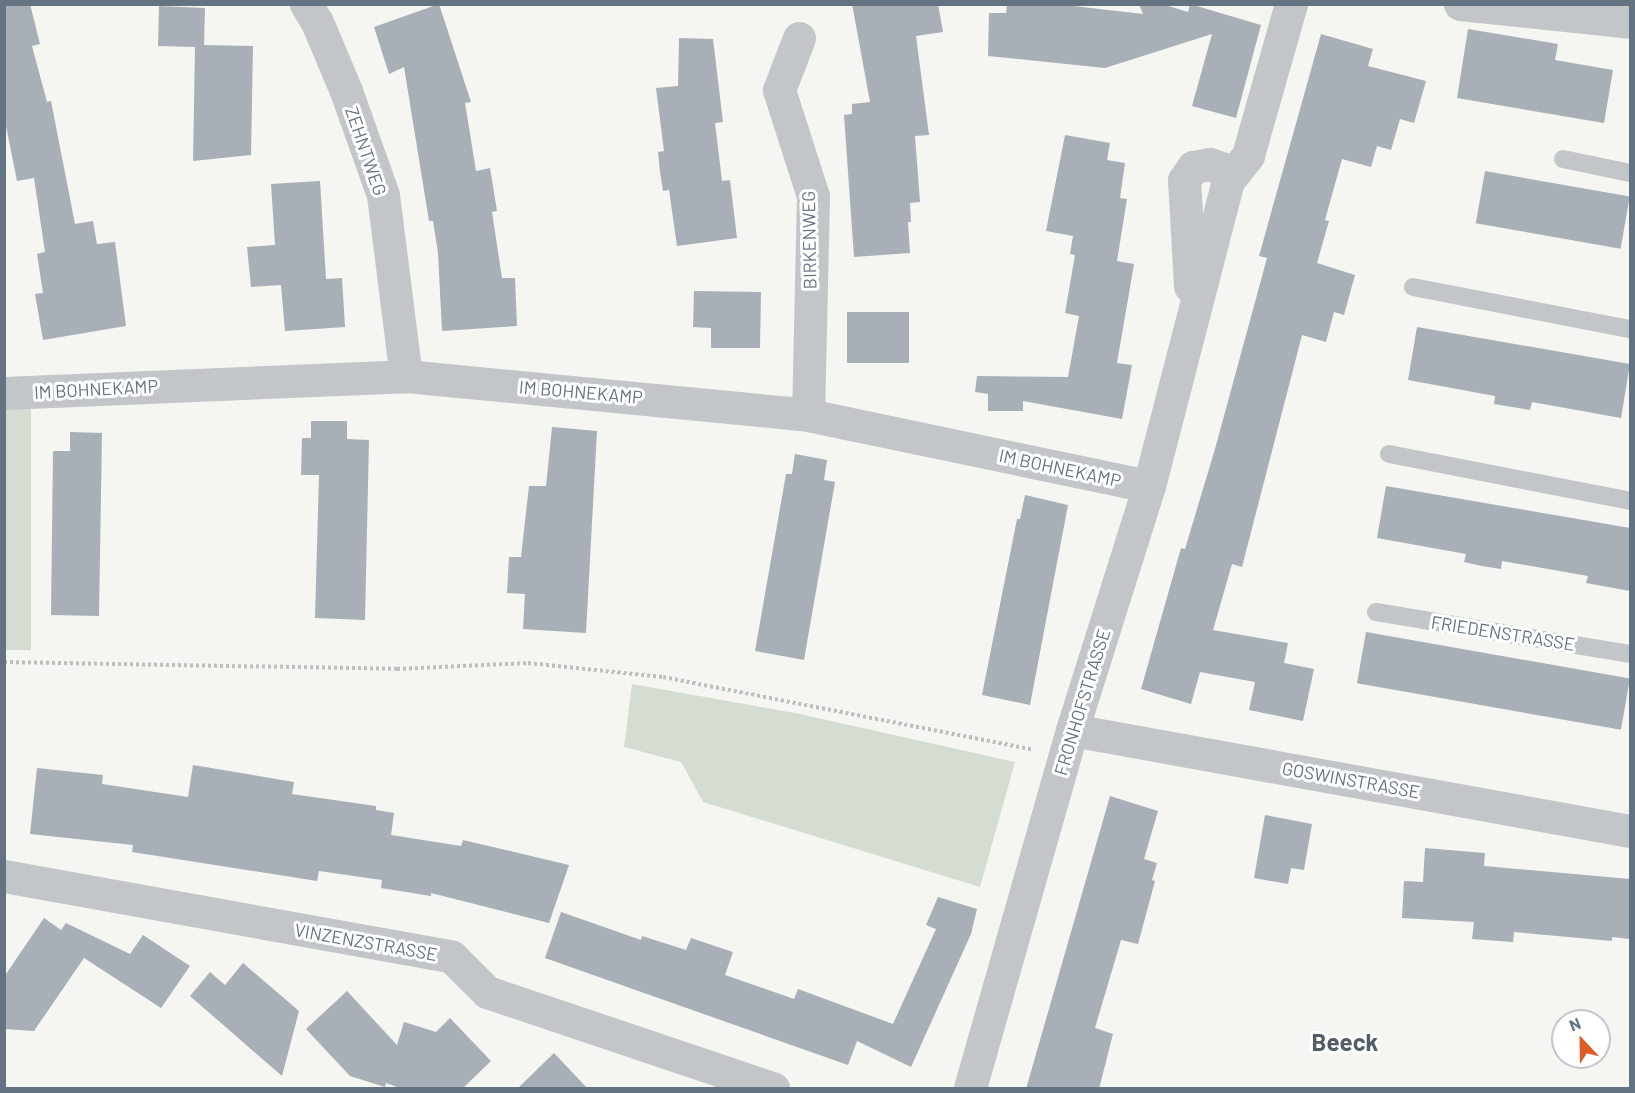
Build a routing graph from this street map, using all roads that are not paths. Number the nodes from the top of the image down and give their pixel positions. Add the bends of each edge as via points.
1 (306, 4) edge
2 (1292, 4) edge
3 (1460, 4) edge
4 (1630, 22) edge
5 (799, 38) dead end
6 (1563, 159) dead end
7 (1630, 173) edge
8 (1413, 287) dead end
9 (1630, 329) edge
10 (406, 376) junction
11 (5, 390) edge
12 (808, 415) junction
13 (1389, 454) dead end
14 (1149, 486) junction
15 (1630, 501) edge
16 (1376, 612) dead end
17 (1630, 654) edge
18 (1068, 743) junction
19 (1630, 831) edge
20 (4, 876) edge
21 (773, 1089) edge
22 (970, 1089) edge

1 - 10 street, ZEHNTWEG via 346,91 383,195
2 - 14 street, FRONHOFSTRASSE via 1248,154 1228,181
3 - 4 street
5 - 12 street, BIRKENWEG via 779,90 813,195
6 - 7 lane
8 - 9 lane
10 - 11 street, IM BOHNEKAMP
10 - 12 street, IM BOHNEKAMP
12 - 14 street, IM BOHNEKAMP
13 - 15 lane
14 - 18 street, FRONHOFSTRASSE
16 - 17 lane, FRIEDENSTRASSE
18 - 19 street, GOSWINSTRASSE
18 - 22 street, FRONHOFSTRASSE
20 - 21 street, VINZENZSTRASSE via 452,957 487,992

